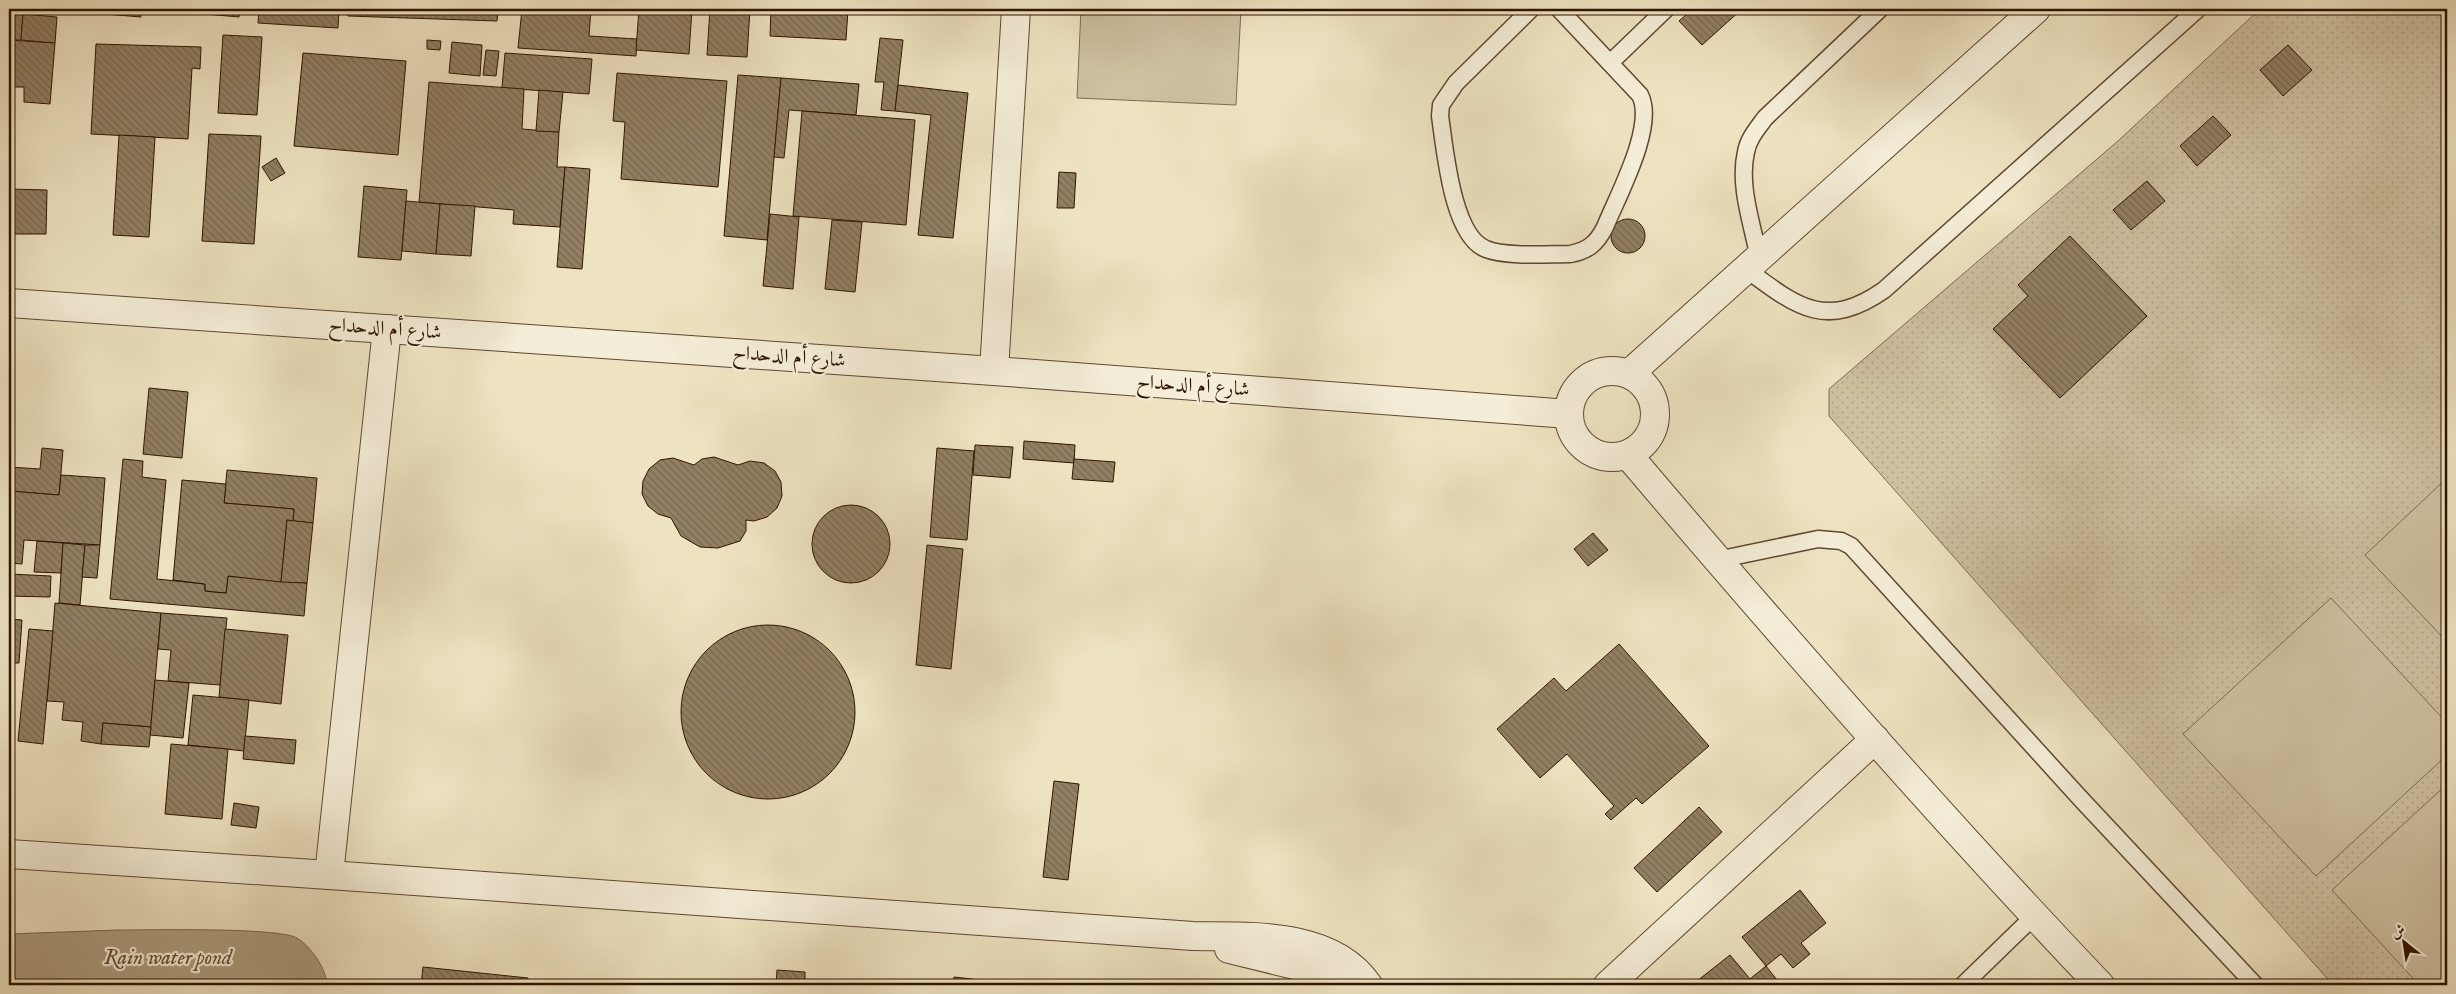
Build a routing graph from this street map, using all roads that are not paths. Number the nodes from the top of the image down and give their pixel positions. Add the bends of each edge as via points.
1 (1016, 9) edge
2 (1531, 9) edge
3 (1559, 9) edge
4 (1666, 9) edge
5 (1880, 9) edge
6 (2036, 9) edge
7 (2198, 9) edge
8 (1610, 63) junction
9 (1752, 264) junction
10 (9, 303) edge
11 (387, 329) junction
12 (994, 371) junction
13 (1629, 374) junction
14 (1568, 414) junction
15 (1628, 454) junction
16 (1717, 560) junction
17 (1875, 739) junction
18 (9, 854) edge
19 (330, 874) junction
20 (2034, 916) junction
21 (1192, 936) junction
22 (1339, 985) edge
23 (1368, 985) edge
24 (1608, 985) edge
25 (1963, 985) edge
26 (2100, 985) edge
27 (2254, 985) edge

1 - 12 street
2 - 8 lane via 1456,83 1442,105 1440,116 1458,216 1477,245 1499,252 1570,254 1582,252 1600,238 1640,142 1646,117 1640,95
3 - 8 lane
4 - 8 lane
5 - 9 lane via 1765,118 1751,136 1746,152 1745,188
6 - 9 street
7 - 9 lane via 1866,303 1845,310 1823,312 1801,307
9 - 13 street
10 - 11 street, شارع أم الدحداح
11 - 12 street, شارع أم الدحداح
11 - 19 street
12 - 14 street, شارع أم الدحداح
13 - 14 street via 1601,372 1588,378 1578,387
13 - 15 street via 1650,394 1655,422 1650,436 1640,448
14 - 15 street via 1570,428 1587,450 1600,456
15 - 16 street
16 - 17 street
16 - 27 lane via 1818,539 1841,541 1852,546
17 - 20 street
17 - 24 street
18 - 19 street
19 - 21 street
20 - 25 lane
20 - 26 street
21 - 22 street via 1233,951 1302,967
21 - 23 street via 1260,937 1316,948 1341,959 1361,974

